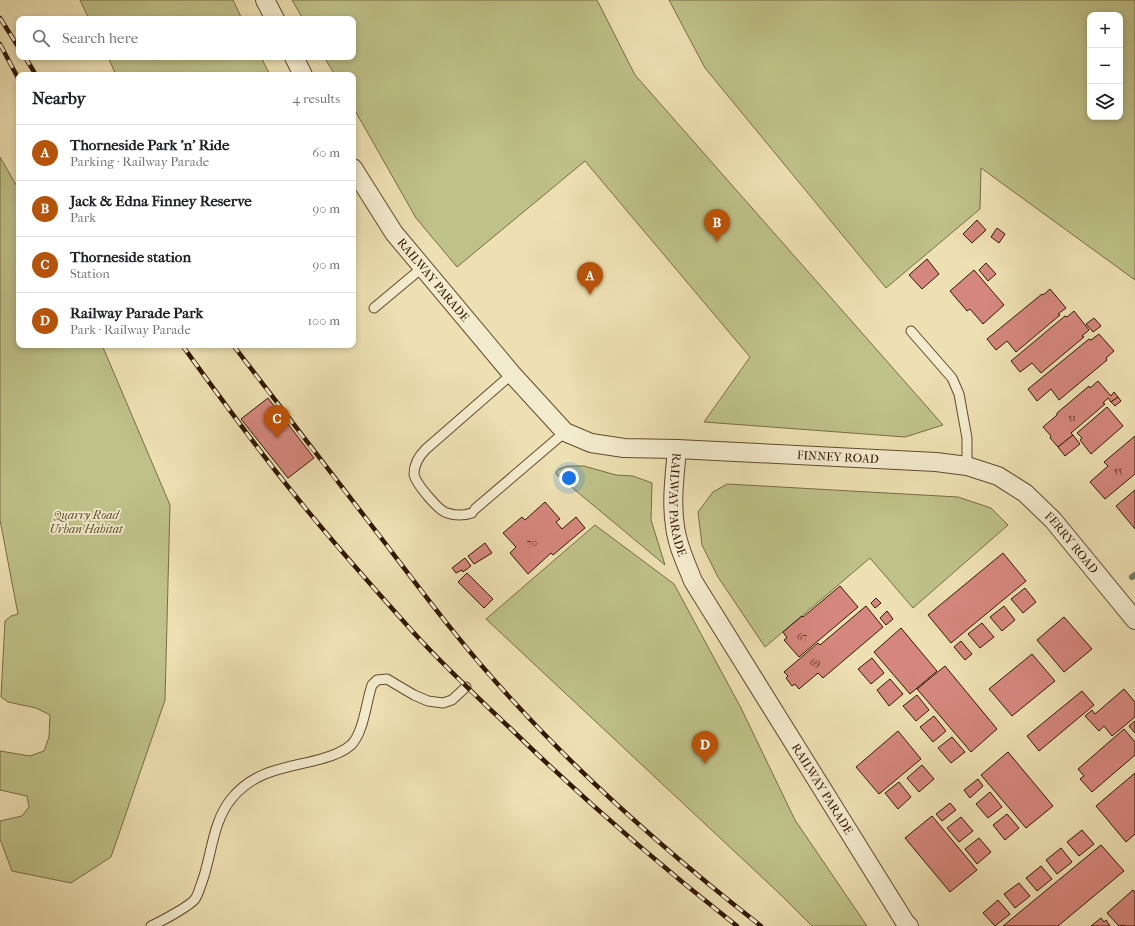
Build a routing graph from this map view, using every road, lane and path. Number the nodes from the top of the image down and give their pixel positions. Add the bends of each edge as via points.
1 (265, 0) edge
2 (273, 16) edge
3 (296, 60) edge
4 (302, 72) edge
5 (356, 173) edge
6 (423, 267) junction
7 (374, 308) dead end
8 (911, 331) dead end
9 (512, 374) junction
10 (565, 432) junction
11 (676, 448) junction
12 (967, 466) junction
13 (998, 476) joint
14 (1135, 620) edge
15 (466, 687) dead end
16 (151, 926) edge
17 (909, 926) edge

1 - 2 street
3 - 4 street
5 - 6 street, RAILWAY PARADE via 394,233
6 - 7 lane
6 - 9 street, RAILWAY PARADE
8 - 12 lane via 952,378 959,394 967,438
9 - 10 street, RAILWAY PARADE
9 - 10 lane via 419,456 414,474 416,482 445,513 465,515 473,511
10 - 11 street, RAILWAY PARADE via 591,443 624,448
11 - 12 street, FINNEY ROAD via 936,462
11 - 17 street, RAILWAY PARADE via 675,525 678,541 693,581
12 - 13 street, FINNEY ROAD
13 - 14 street, FERRY ROAD via 1025,493 1053,520
15 - 16 lane via 452,700 443,704 421,698 387,679 377,680 372,685 360,730 351,744 336,754 268,772 244,786 231,798 214,834 208,862 195,899

